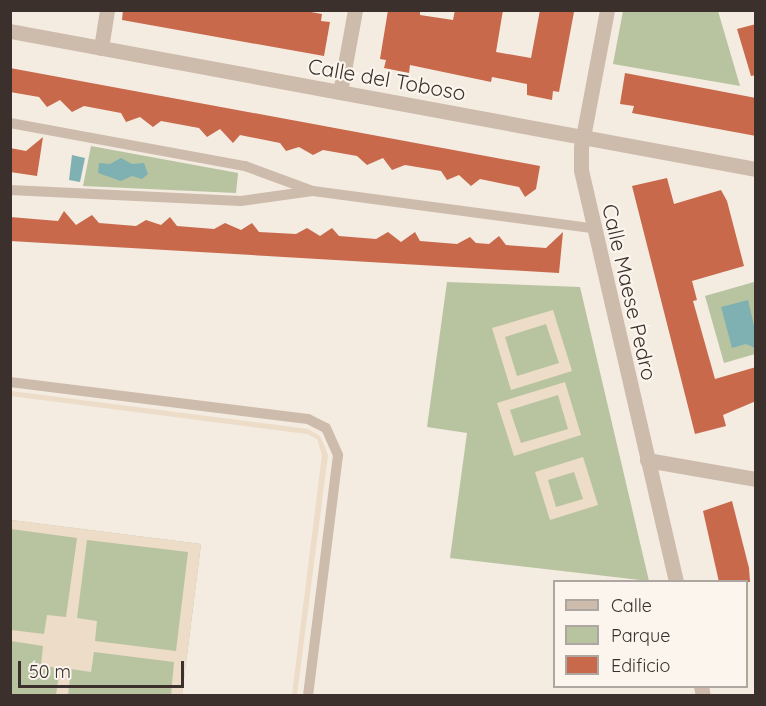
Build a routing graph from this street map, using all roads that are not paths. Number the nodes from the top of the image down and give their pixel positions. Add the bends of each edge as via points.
1 (107, 10) edge
2 (355, 10) edge
3 (607, 10) edge
4 (10, 31) edge
5 (101, 48) junction
6 (340, 92) junction
7 (10, 123) edge
8 (584, 136) junction
9 (756, 169) edge
10 (10, 190) edge
11 (313, 191) junction
12 (592, 228) junction
13 (10, 382) edge
14 (647, 460) junction
15 (756, 479) edge
16 (676, 580) edge
17 (308, 696) edge

1 - 5 street
2 - 6 street
3 - 8 street, Calle Maese Pedro
4 - 5 street, Calle del Toboso
5 - 6 street, Calle del Toboso
6 - 8 street, Calle del Toboso
7 - 11 lane via 245,166
8 - 9 street, Calle del Toboso
8 - 12 street, Calle Maese Pedro via 581,170
10 - 11 lane via 241,201
11 - 12 lane
12 - 14 street, Calle Maese Pedro
13 - 17 lane via 308,418 326,428 338,455
14 - 15 street
14 - 16 street, Calle Maese Pedro

